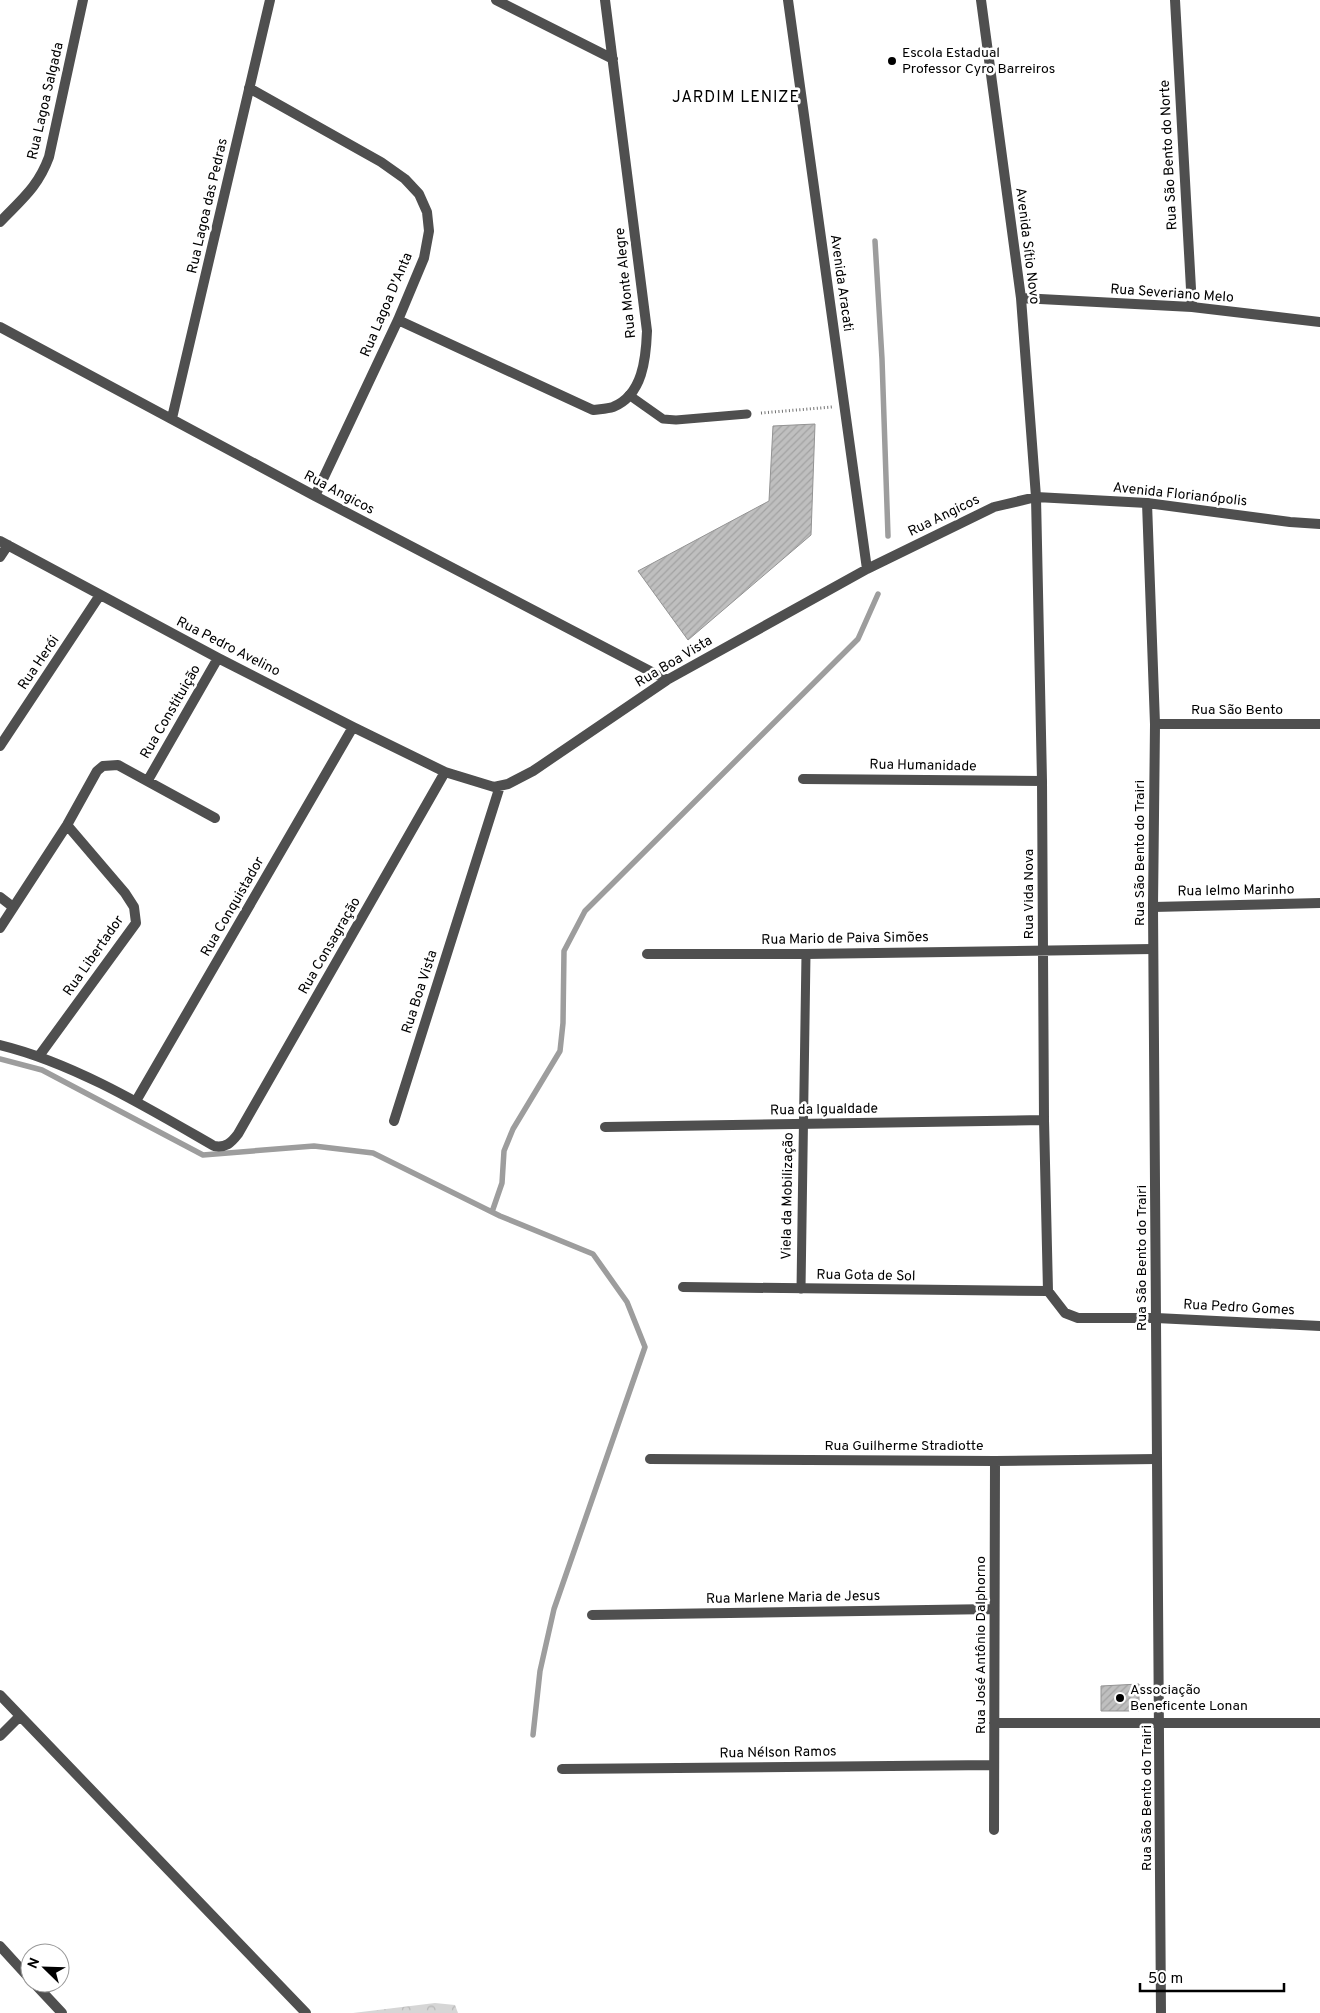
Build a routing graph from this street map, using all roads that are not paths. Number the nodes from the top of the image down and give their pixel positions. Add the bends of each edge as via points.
1 (83, 0) edge
2 (270, 0) edge
3 (496, 0) edge
4 (605, 0) edge
5 (788, 0) edge
6 (981, 0) edge
7 (1174, 0) edge
8 (613, 59) junction
9 (250, 88) junction
10 (0, 222) edge
11 (1021, 298) junction
12 (1192, 308) junction
13 (398, 320) junction
14 (1320, 322) edge
15 (0, 327) edge
16 (629, 395) junction
17 (747, 414) road end
18 (172, 418) junction
19 (315, 496) junction
20 (1036, 497) junction
21 (1147, 503) junction
22 (1320, 524) edge
23 (4, 543) edge
24 (0, 557) edge
25 (867, 569) junction
26 (100, 595) junction
27 (218, 658) junction
28 (667, 680) junction
29 (1155, 724) junction
30 (1320, 724) edge
31 (354, 727) junction
32 (0, 746) edge
33 (445, 772) junction
34 (803, 779) dead end
35 (148, 780) junction
36 (1042, 781) junction
37 (500, 786) junction
38 (215, 818) dead end
39 (67, 825) junction
40 (0, 897) edge
41 (1320, 903) edge
42 (13, 907) junction
43 (1153, 907) junction
44 (0, 928) edge
45 (1153, 949) junction
46 (1044, 950) junction
47 (647, 954) dead end
48 (806, 954) junction
49 (0, 1045) edge
50 (39, 1056) junction
51 (136, 1101) junction
52 (1044, 1120) junction
53 (394, 1121) dead end
54 (803, 1124) junction
55 (605, 1127) dead end
56 (683, 1288) dead end
57 (801, 1289) junction
58 (1048, 1290) junction
59 (1156, 1318) junction
60 (1320, 1326) edge
61 (650, 1459) dead end
62 (1157, 1459) junction
63 (995, 1461) junction
64 (994, 1609) junction
65 (592, 1615) dead end
66 (0, 1695) edge
67 (20, 1716) junction
68 (994, 1723) junction
69 (1320, 1723) edge
70 (1160, 1724) junction
71 (0, 1736) edge
72 (994, 1765) junction
73 (562, 1769) dead end
74 (994, 1830) dead end
75 (0, 1946) edge
76 (20, 1968) edge
77 (43, 1993) edge
78 (62, 2013) edge
79 (306, 2013) edge
80 (1161, 2013) edge

1 - 10 street, Rua Lagoa Salgada via 43,174
2 - 9 street, Rua Lagoa das Pedras
3 - 8 street
4 - 8 street, Rua Monte Alegre
5 - 25 street, Avenida Aracati
6 - 11 street, Avenida Sítio Novo
7 - 12 street, Rua São Bento do Norte
8 - 16 street, Rua Monte Alegre via 647,331 641,376
9 - 13 street, Rua Lagoa D'Anta via 381,162 406,179 419,194 427,212 429,230 424,258
9 - 18 street, Rua Lagoa das Pedras
11 - 12 street, Rua Severiano Melo
11 - 20 street, Avenida Sítio Novo
12 - 14 street, Rua Severiano Melo
13 - 16 street, Rua Monte Alegre via 593,410 614,407
13 - 19 street, Rua Lagoa D'Anta
15 - 18 street, Rua Angicos
16 - 17 lane via 663,419
18 - 19 street, Rua Angicos
19 - 28 street, Rua Angicos
20 - 21 street, Avenida Florianópolis
20 - 25 street, Rua Angicos via 994,507
20 - 36 street, Rua Vida Nova
21 - 22 street, Avenida Florianópolis
21 - 29 street, Rua São Bento do Trairi
23 - 24 street
23 - 26 street, Rua Pedro Avelino
25 - 28 street, Rua Boa Vista
26 - 27 street, Rua Pedro Avelino
26 - 32 street, Rua Herói
27 - 31 street, Rua Pedro Avelino
27 - 35 street, Rua Constituição
28 - 37 street, Rua Boa Vista via 533,771
29 - 30 street, Rua São Bento
29 - 43 street, Rua São Bento do Trairi
31 - 33 street, Rua Pedro Avelino
31 - 51 street, Rua Conquistador
33 - 37 street
33 - 51 street, Rua Consagração via 232,1142 223,1147 214,1146
34 - 36 street, Rua Humanidade
35 - 38 street
35 - 39 street via 118,765 103,766
36 - 46 street, Rua Vida Nova
37 - 53 street, Rua Boa Vista
39 - 42 street
39 - 50 street, Rua Libertador via 125,893 134,907 136,923
40 - 42 street
41 - 43 street, Rua Ielmo Marinho
42 - 44 street
43 - 45 street, Rua São Bento do Trairi
45 - 46 street, Rua Mario de Paiva Simões
45 - 59 street, Rua São Bento do Trairi
46 - 48 street, Rua Mario de Paiva Simões
46 - 52 street, Rua Vida Nova
47 - 48 street, Rua Mario de Paiva Simões
48 - 54 lane, Viela da Mobilização
49 - 50 street
50 - 51 street
52 - 54 street, Rua da Igualdade
52 - 58 street, Rua Vida Nova
54 - 55 street, Rua da Igualdade
54 - 57 lane, Viela da Mobilização
56 - 57 street, Rua Gota de Sol
57 - 58 street, Rua Gota de Sol
58 - 59 street, Rua Pedro Gomes via 1065,1313 1078,1318
59 - 60 street, Rua Pedro Gomes
59 - 62 street, Rua São Bento do Trairi
61 - 63 street, Rua Guilherme Stradiotte
62 - 63 street, Rua Guilherme Stradiotte
62 - 70 street, Rua São Bento do Trairi
63 - 64 street, Rua José Antônio Dalphorno
64 - 65 street, Rua Marlene Maria de Jesus
64 - 68 street, Rua José Antônio Dalphorno
66 - 67 street
67 - 71 street
67 - 79 street
68 - 70 street
68 - 72 street, Rua José Antônio Dalphorno
69 - 70 street
70 - 80 street, Rua São Bento do Trairi
72 - 73 street, Rua Nélson Ramos
72 - 74 street, Rua José Antônio Dalphorno
75 - 76 street
77 - 78 street

